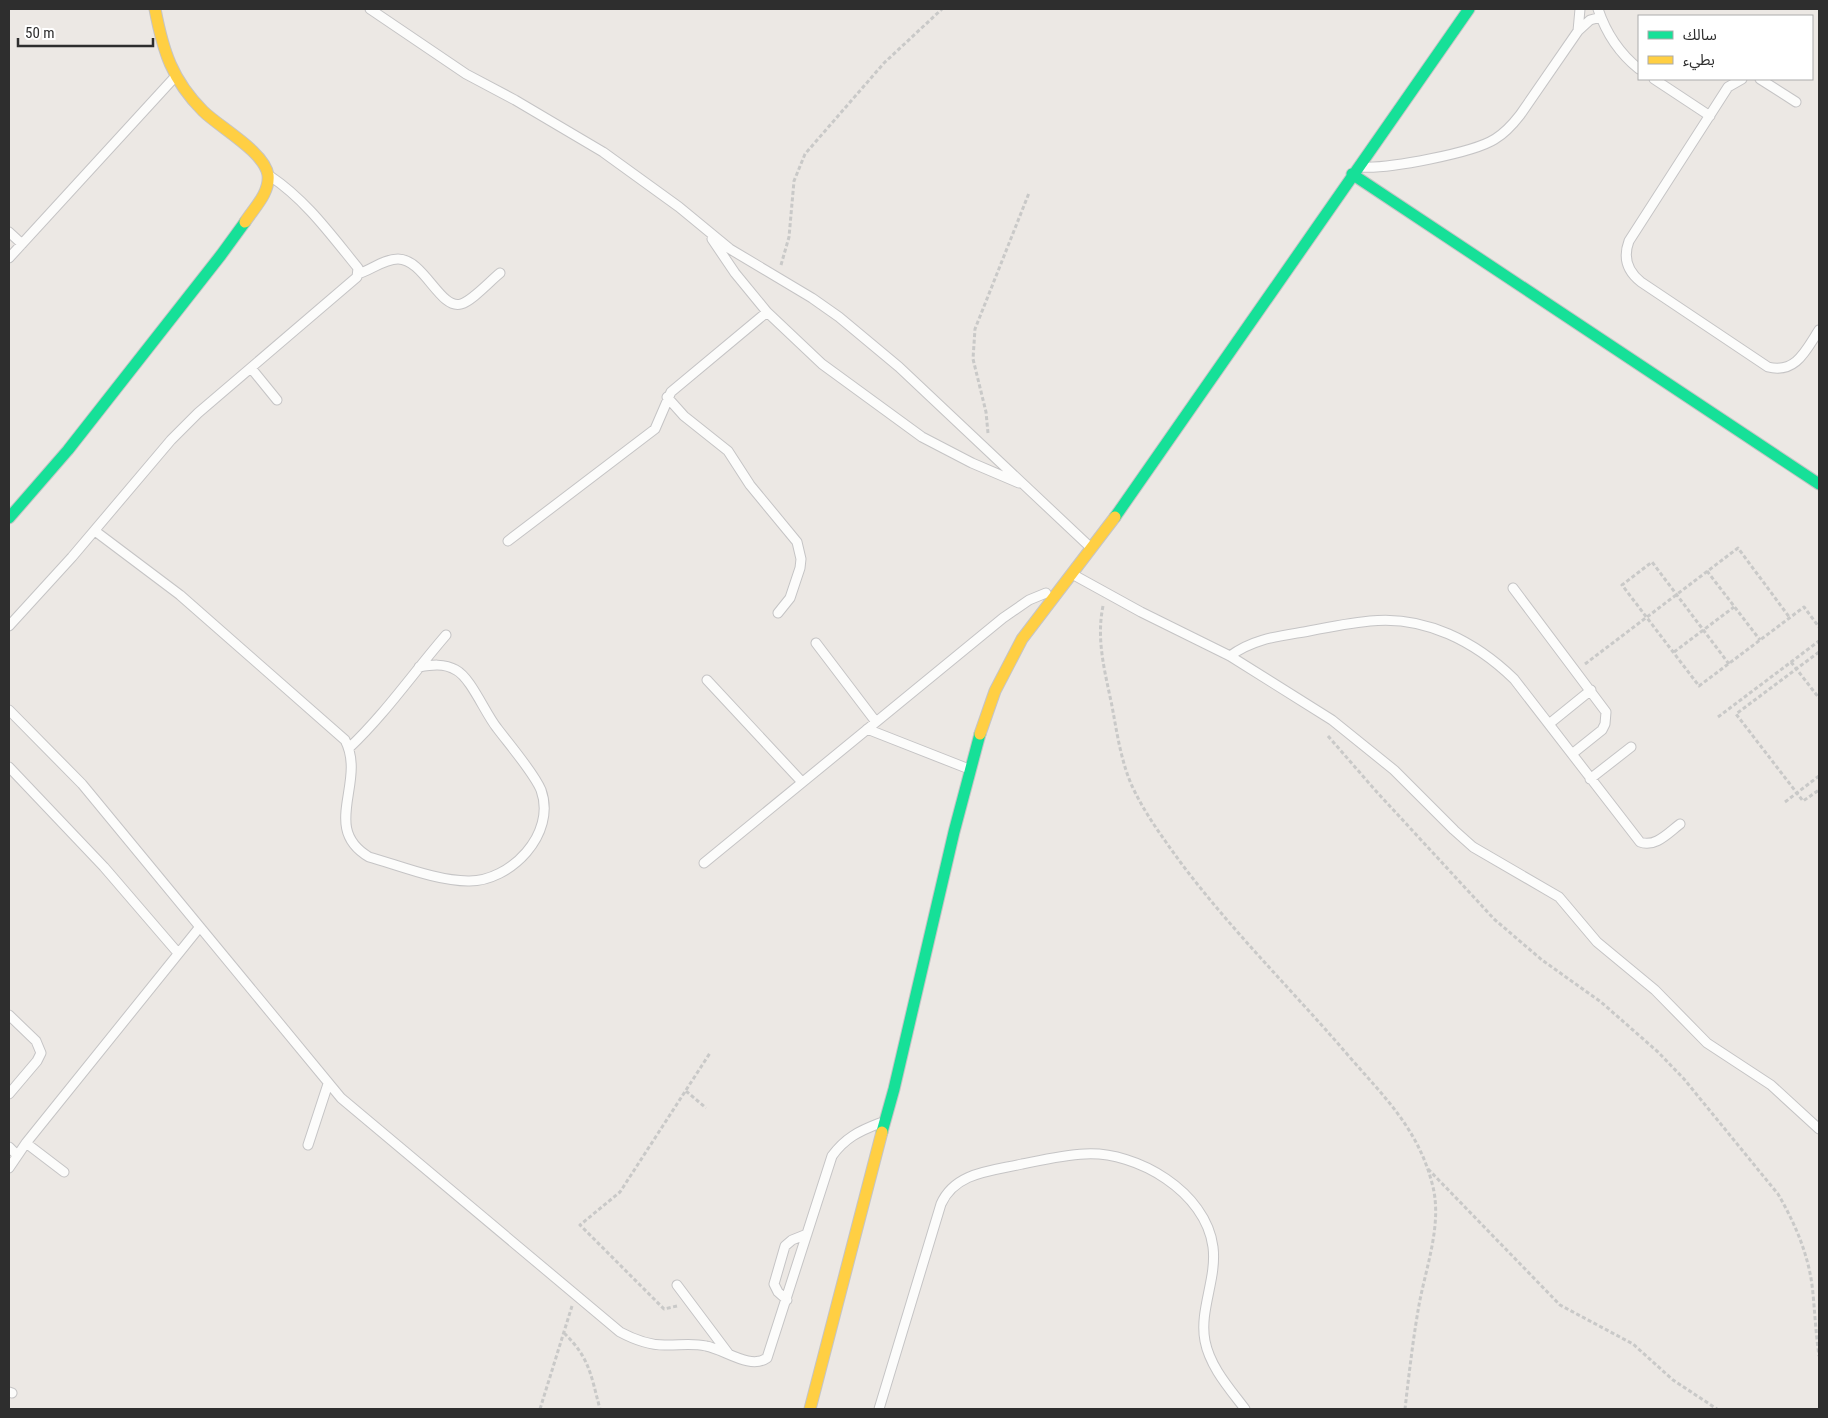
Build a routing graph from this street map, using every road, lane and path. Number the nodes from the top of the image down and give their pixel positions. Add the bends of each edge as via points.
1 (155, 9) edge
2 (370, 9) edge
3 (942, 9) edge
4 (1469, 9) edge
5 (1580, 9) edge
6 (1600, 13) edge
7 (1578, 31) junction
8 (1638, 68) edge
9 (176, 76) junction
10 (1656, 80) edge
11 (1740, 80) edge
12 (1762, 80) edge
13 (1796, 102) dead end
14 (1710, 116) junction
15 (1354, 170) junction
16 (268, 174) junction
17 (1029, 193) dead end
18 (9, 232) edge
19 (707, 232) junction
20 (22, 244) junction
21 (9, 258) edge
22 (500, 273) dead end
23 (358, 274) junction
24 (777, 277) junction
25 (767, 312) junction
26 (1819, 330) edge
27 (252, 368) junction
28 (667, 397) junction
29 (277, 400) dead end
30 (987, 450) junction
31 (1024, 484) junction
32 (1819, 484) edge
33 (9, 518) edge
34 (95, 530) junction
35 (508, 541) dead end
36 (1092, 549) junction
37 (1707, 571) junction
38 (1072, 574) junction
39 (1513, 588) dead end
40 (1058, 590) junction
41 (1106, 594) junction
42 (1676, 594) junction
43 (1734, 607) junction
44 (778, 613) dead end
45 (1647, 617) junction
46 (1790, 618) junction
47 (9, 626) edge
48 (1819, 627) edge
49 (1703, 630) junction
50 (446, 635) dead end
51 (1760, 640) junction
52 (1819, 641) edge
53 (816, 643) dead end
54 (1674, 652) junction
55 (1819, 652) edge
56 (1230, 656) junction
57 (1791, 662) junction
58 (1729, 664) junction
59 (419, 666) junction
60 (1796, 669) junction
61 (1576, 670) junction
62 (708, 680) dead end
63 (1591, 690) junction
64 (1819, 698) edge
65 (9, 710) edge
66 (1718, 717) dead end
67 (876, 722) junction
68 (1549, 724) junction
69 (867, 729) junction
70 (1324, 731) dead end
71 (1631, 747) dead end
72 (349, 748) junction
73 (1572, 754) junction
74 (9, 767) edge
75 (970, 770) junction
76 (1819, 776) edge
77 (1590, 778) junction
78 (802, 782) junction
79 (1819, 790) edge
80 (1797, 793) junction
81 (1785, 802) dead end
82 (1680, 824) dead end
83 (704, 862) dead end
84 (199, 928) junction
85 (178, 953) junction
86 (9, 1016) edge
87 (710, 1053) dead end
88 (328, 1084) junction
89 (686, 1091) junction
90 (9, 1094) edge
91 (706, 1108) dead end
92 (885, 1121) junction
93 (1819, 1129) edge
94 (26, 1142) junction
95 (308, 1145) dead end
96 (9, 1147) edge
97 (17, 1155) junction
98 (9, 1168) edge
99 (1428, 1168) junction
100 (64, 1172) dead end
101 (807, 1234) junction
102 (677, 1285) dead end
103 (576, 1294) junction
104 (787, 1300) junction
105 (690, 1303) junction
106 (564, 1333) junction
107 (728, 1353) junction
108 (1819, 1356) edge
109 (540, 1409) edge
110 (600, 1409) edge
111 (810, 1409) edge
112 (879, 1409) edge
113 (1245, 1409) edge
114 (1405, 1409) edge
115 (1717, 1409) edge

1 - 9 street via 164,49
2 - 19 lane via 466,74 602,152 679,207
3 - 24 path via 874,74 805,154 794,181 789,237
4 - 15 street
5 - 7 lane
6 - 7 lane
6 - 8 lane via 1621,52
7 - 15 lane via 1520,115 1494,140 1390,166
9 - 16 street via 203,111 261,159
9 - 20 lane
10 - 14 lane
11 - 14 lane via 1728,87
12 - 13 lane
14 - 26 lane via 1629,241 1626,256 1630,271 1641,282 1768,367 1780,369 1798,362
15 - 32 street
15 - 36 street
16 - 23 lane via 306,206 358,268
16 - 33 street via 266,192 249,218 68,450
17 - 30 path via 975,329 973,358 986,412
18 - 20 lane
19 - 24 lane
19 - 25 lane
20 - 21 lane
22 - 23 lane via 466,302 457,305 448,302 418,268 405,260 390,260
23 - 27 lane
24 - 30 lane via 870,342
25 - 28 lane
25 - 31 lane via 822,364 906,426 972,464
27 - 29 lane
27 - 34 lane via 171,440
28 - 35 lane via 655,429
28 - 44 lane via 684,416 728,451 753,489 797,542 800,568 790,598
30 - 31 lane
31 - 36 lane
34 - 47 lane
34 - 72 lane via 221,630 338,733
36 - 38 street
37 - 42 path
37 - 43 path
37 - 46 path via 1738,548
38 - 40 street
38 - 41 lane
39 - 61 lane
40 - 67 lane via 1016,608
40 - 75 street via 1008,664 985,718
41 - 56 lane
41 - 99 path via 1100,620 1101,650 1124,766 1140,802 1177,858 1233,928 1406,1122
42 - 45 path
42 - 45 path via 1652,562 1622,585
42 - 49 path
43 - 49 path
43 - 51 path
45 - 54 path
45 - 61 path
46 - 48 path via 1804,607
46 - 51 path
49 - 54 path
49 - 58 path
50 - 59 lane
51 - 58 path
52 - 57 path
53 - 67 lane
54 - 58 path via 1700,686
55 - 60 path
56 - 68 lane via 1260,639 1371,620 1424,625 1449,633 1494,660 1514,679
56 - 93 lane via 1364,744 1474,847 1559,897 1597,942 1655,990 1707,1043 1771,1085
57 - 60 path
57 - 66 path
59 - 72 lane via 378,719
59 - 72 lane via 448,666 462,674 540,789 543,808 540,827 524,853 504,872 468,881 368,857 354,845 346,828 353,768
60 - 64 path
60 - 80 path via 1736,714
61 - 63 lane
62 - 78 lane
63 - 68 lane
63 - 73 lane via 1606,712 1605,724
65 - 84 lane via 82,784
67 - 69 lane
68 - 73 lane
69 - 75 lane
69 - 78 lane
70 - 108 path via 1494,919 1542,960 1601,1002 1658,1052 1778,1194 1806,1255
71 - 77 lane
73 - 77 lane
74 - 85 lane via 104,867
75 - 92 street
76 - 80 path
77 - 82 lane via 1640,842 1656,842
78 - 83 lane
79 - 80 path via 1804,802
80 - 81 path
84 - 85 lane
84 - 88 lane
85 - 94 lane
86 - 90 lane via 36,1041 41,1053
87 - 89 path
88 - 95 lane
88 - 103 lane via 370,1124
89 - 91 path
89 - 105 path via 620,1192 580,1225 664,1309
92 - 101 lane via 856,1132 832,1156
92 - 111 street
94 - 97 lane
94 - 100 lane
96 - 97 lane
97 - 98 lane
99 - 114 path via 1436,1201
99 - 115 path via 1560,1305 1633,1344 1673,1380
101 - 104 lane
101 - 104 lane via 792,1240 783,1250 774,1284
102 - 105 lane
103 - 106 path
103 - 107 lane via 620,1332 632,1338 656,1345 705,1345
104 - 107 lane via 767,1358 752,1362
105 - 107 lane
106 - 109 path
106 - 110 path via 592,1370
112 - 113 lane via 941,1204 950,1189 971,1176 1086,1154 1117,1158 1146,1168 1181,1191 1202,1216 1213,1255 1204,1319 1205,1341 1212,1362

